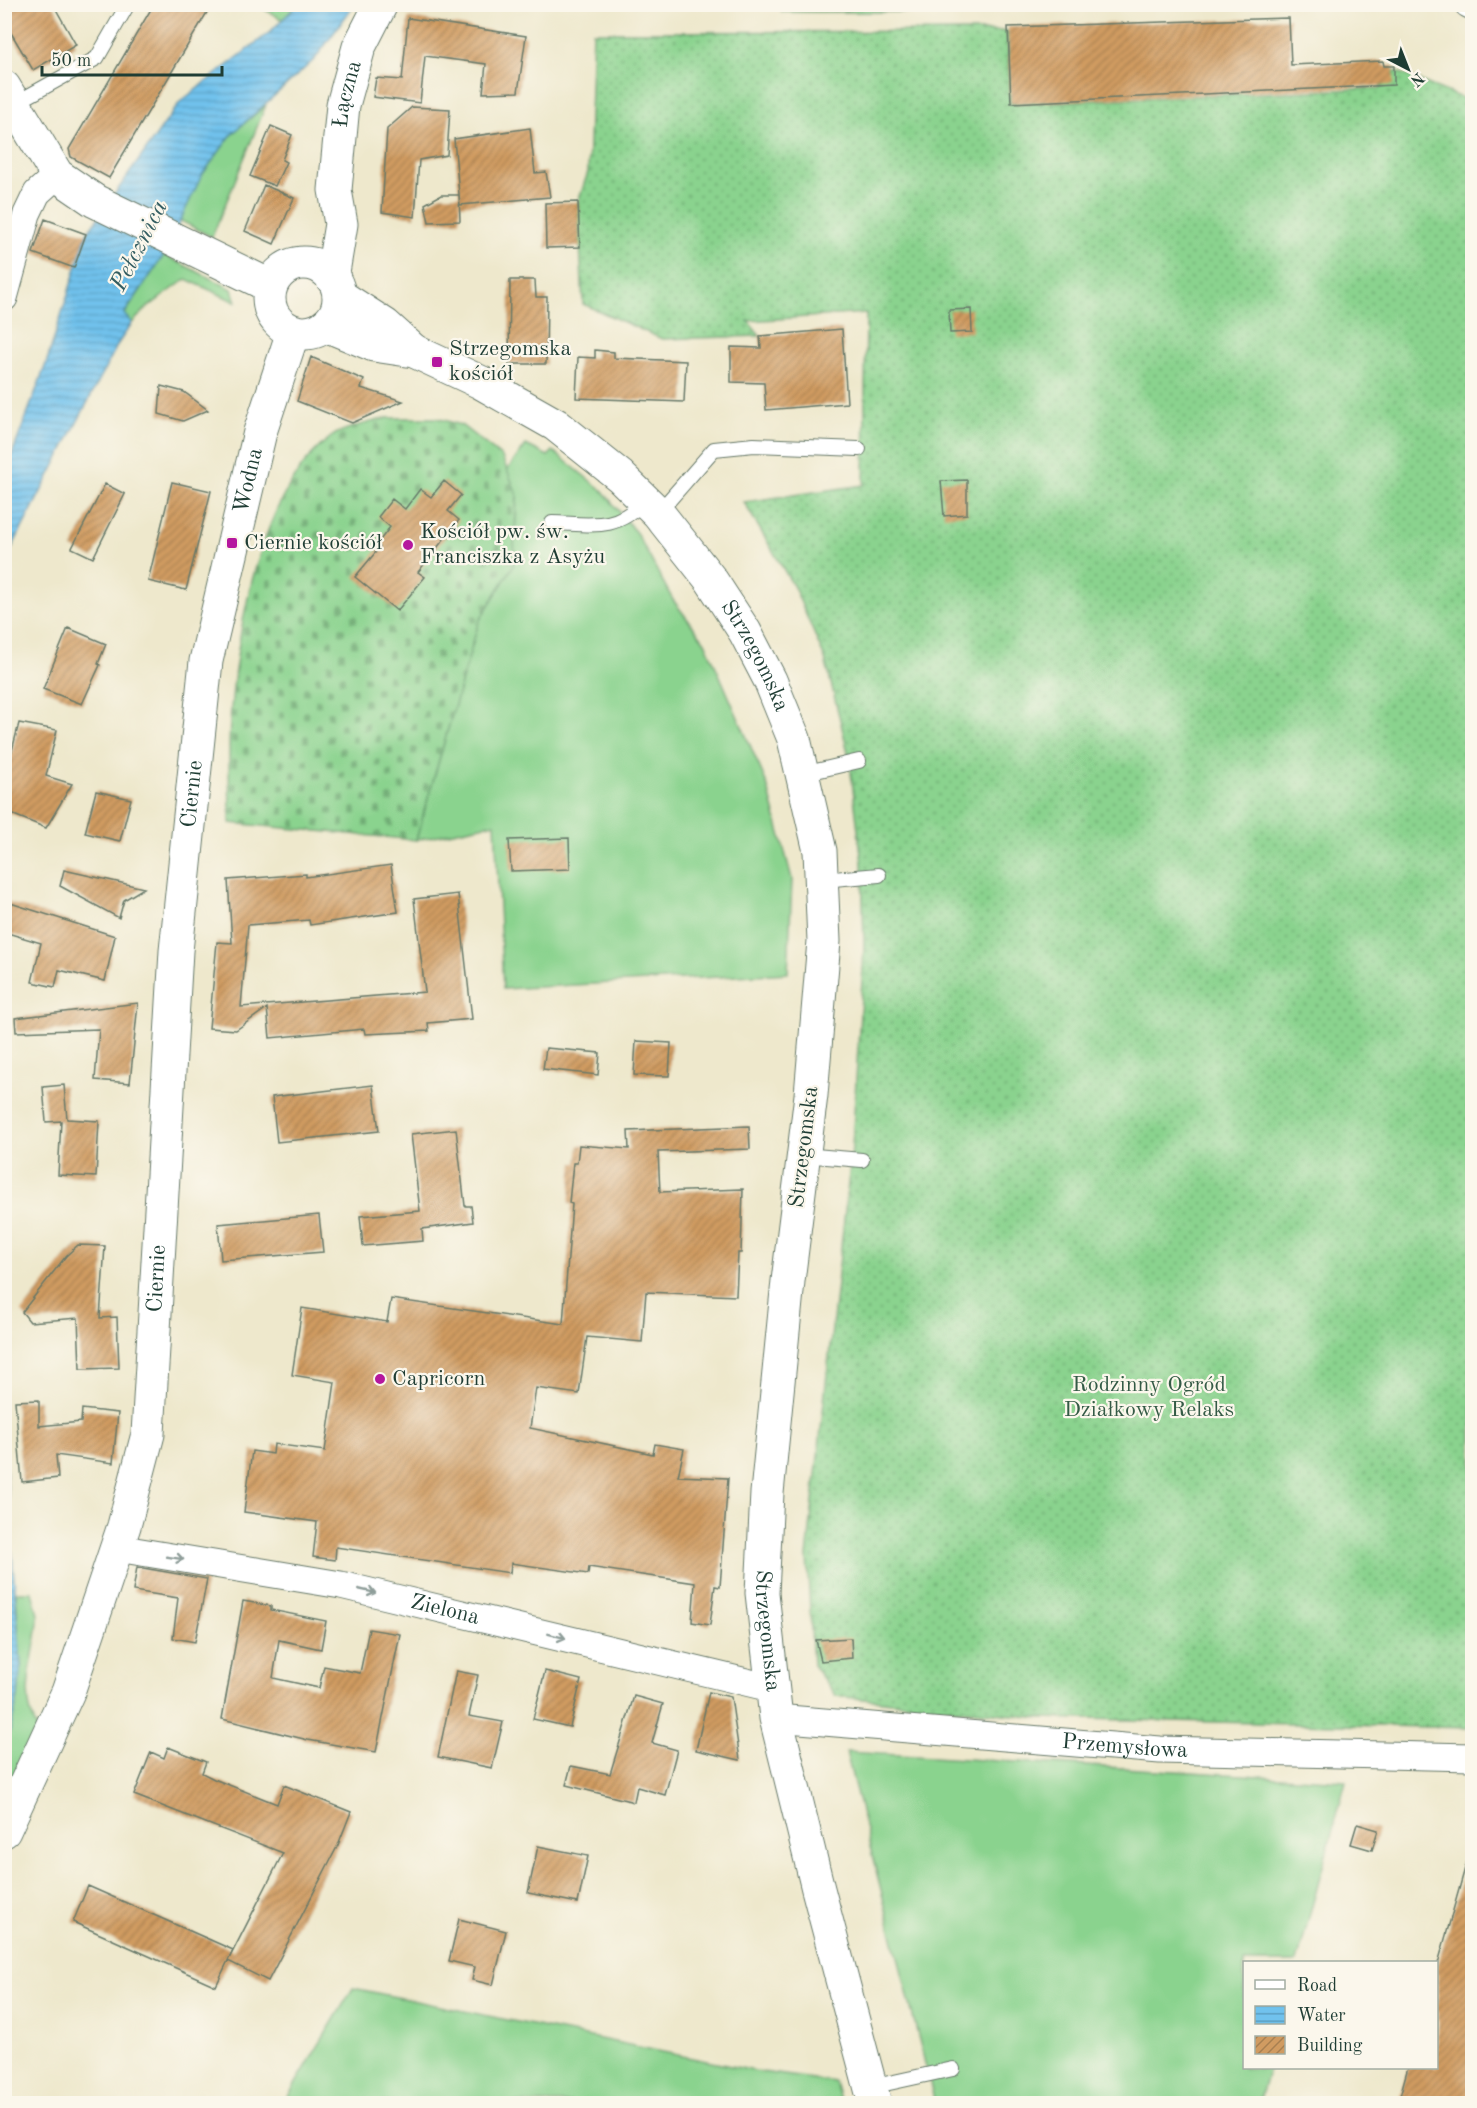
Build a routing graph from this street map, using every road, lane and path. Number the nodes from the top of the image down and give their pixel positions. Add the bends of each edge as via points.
1 (128, 4) edge
2 (381, 4) edge
3 (1468, 4) edge
4 (1473, 6) edge
5 (9, 95) edge
6 (57, 175) junction
7 (335, 190) junction
8 (297, 264) junction
9 (270, 286) junction
10 (336, 287) junction
11 (4, 298) edge
12 (326, 325) junction
13 (293, 332) junction
14 (414, 351) junction
15 (859, 449) dead end
16 (652, 506) junction
17 (552, 523) dead end
18 (201, 702) joint
19 (860, 761) dead end
20 (803, 774) junction
21 (879, 875) dead end
22 (822, 880) junction
23 (803, 1155) junction
24 (862, 1160) dead end
25 (117, 1548) junction
26 (773, 1703) junction
27 (1473, 1758) edge
28 (4, 1831) edge
29 (953, 2069) dead end
30 (873, 2095) edge

1 - 5 lane via 97,58
2 - 7 main road, Łączna via 359,47 343,105
3 - 4 street
5 - 6 main road
6 - 9 main road via 95,201
6 - 11 street via 37,194 27,213
7 - 8 main road, Łączna
7 - 10 main road, Łączna via 341,224
8 - 9 main road via 278,274
8 - 10 main road via 320,268
9 - 13 main road via 272,314
10 - 12 main road via 336,314
10 - 14 main road, Strzegomska
12 - 13 main road via 317,332
12 - 14 main road, Strzegomska via 374,345
13 - 18 main road, Wodna via 244,494 213,623
14 - 16 main road, Strzegomska via 480,382 556,425
15 - 16 lane via 754,445 714,449
16 - 17 lane via 608,525
16 - 20 main road, Strzegomska via 711,580 745,632 783,708
18 - 25 main road, Ciernie via 176,951 148,1434
19 - 20 lane
20 - 22 main road, Strzegomska via 820,851
21 - 22 lane
22 - 23 main road, Strzegomska via 822,988
23 - 24 lane
23 - 26 main road, Strzegomska via 767,1493 762,1593
25 -> 26 street, Zielona via 341,1585
25 - 28 main road, Ciernie via 68,1692
26 - 27 street, Przemysłowa via 1160,1750
26 - 30 main road, Strzegomska
29 - 30 lane

